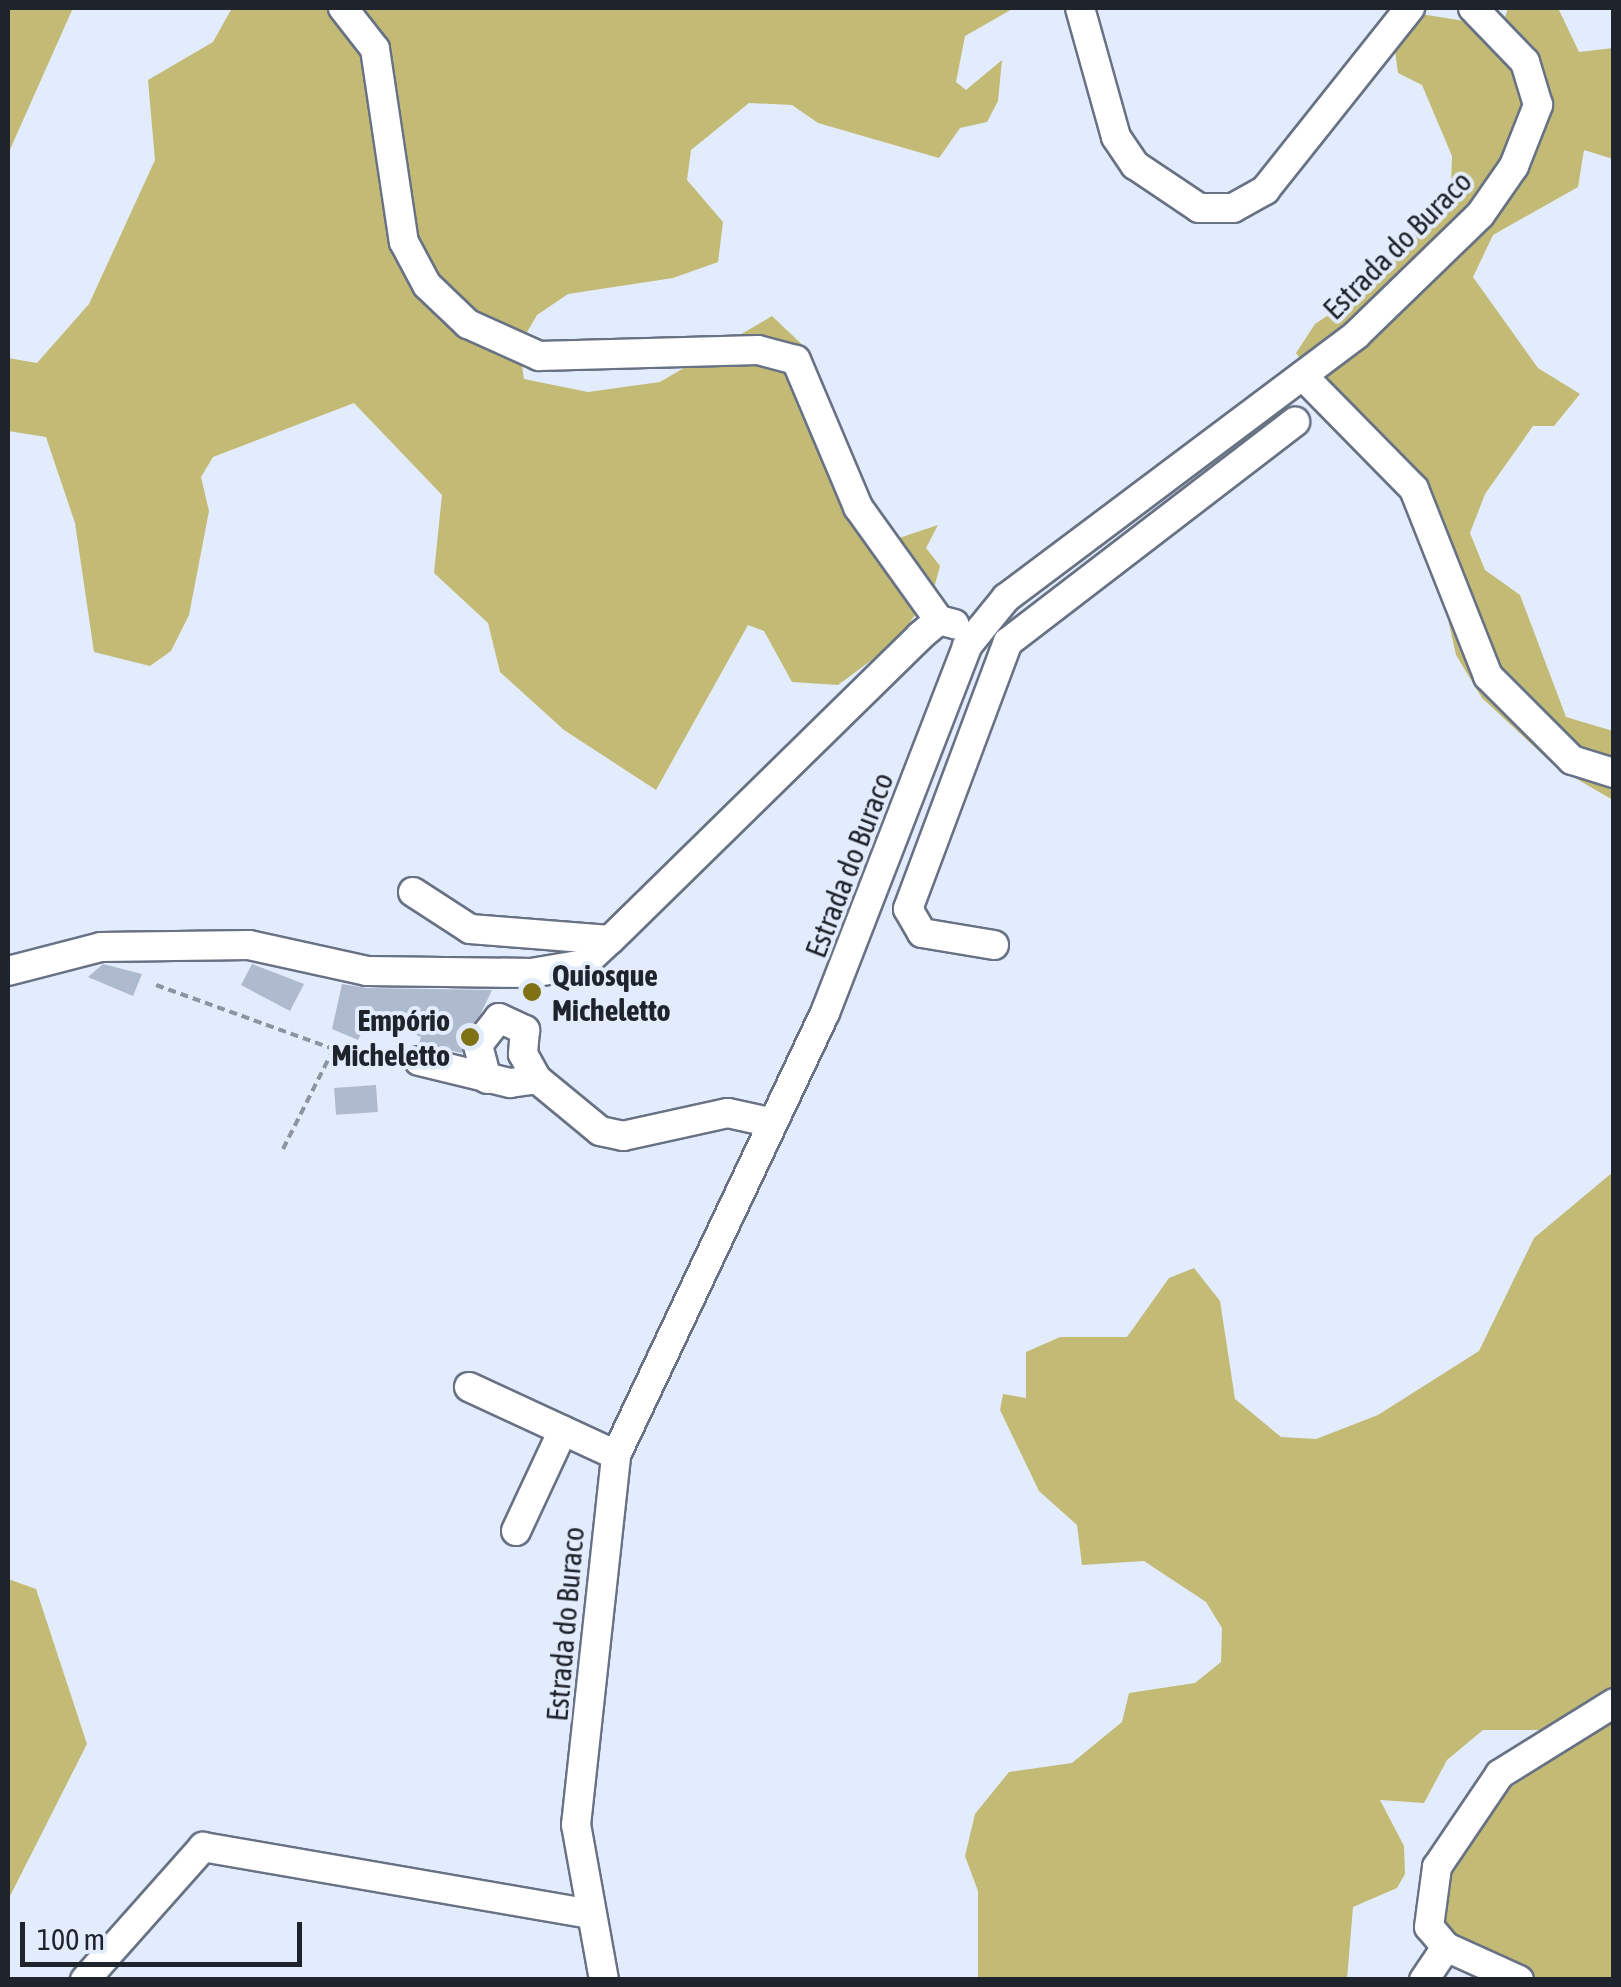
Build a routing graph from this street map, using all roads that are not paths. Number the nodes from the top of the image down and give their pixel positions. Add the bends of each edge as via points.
1 (343, 8) edge
2 (1080, 8) edge
3 (1410, 8) edge
4 (1473, 8) edge
5 (1304, 376) junction
6 (1295, 422) dead end
7 (1080, 543) junction
8 (1100, 568) junction
9 (939, 620) junction
10 (972, 636) junction
11 (1614, 772) edge
12 (414, 892) dead end
13 (610, 940) junction
14 (994, 945) dead end
15 (8, 971) edge
16 (419, 1061) road end
17 (536, 1078) junction
18 (488, 1080) junction
19 (769, 1122) junction
20 (469, 1387) dead end
21 (563, 1430) junction
22 (616, 1454) junction
23 (516, 1531) dead end
24 (1614, 1703) edge
25 (586, 1914) junction
26 (1446, 1947) junction
27 (85, 1980) edge
28 (604, 1980) edge
29 (1424, 1980) edge
30 (1519, 1980) edge

1 - 9 street via 374,50 400,226 427,285 468,324 540,356 758,350 796,360 858,506
2 - 3 street via 1116,136 1135,164 1200,208 1232,208 1265,190
4 - 5 street, Estrada do Buraco via 1525,62 1535,121 1480,215
5 - 7 street, Estrada do Buraco
5 - 11 street via 1414,488 1488,676 1572,760
6 - 8 street
7 - 8 street
7 - 10 street, Estrada do Buraco
8 - 14 street via 1008,642 908,909 922,933
9 - 10 street
9 - 13 street
10 - 19 street, Estrada do Buraco via 854,945
12 - 13 street via 470,930
13 - 15 street via 584,964 531,973 367,971 250,945 100,947
16 - 18 street
17 - 18 street
17 - 18 street via 523,1054 525,1030 499,1018 478,1045
17 - 19 street via 600,1130 623,1136 728,1114
19 - 22 street, Estrada do Buraco via 677,1340
20 - 21 street
21 - 22 street
21 - 23 street
22 - 25 street, Estrada do Buraco via 576,1824
24 - 26 street via 1500,1774 1466,1814 1437,1867 1429,1907 1429,1927
25 - 27 street via 203,1846
25 - 28 street, Estrada do Buraco
26 - 29 street
26 - 30 street

